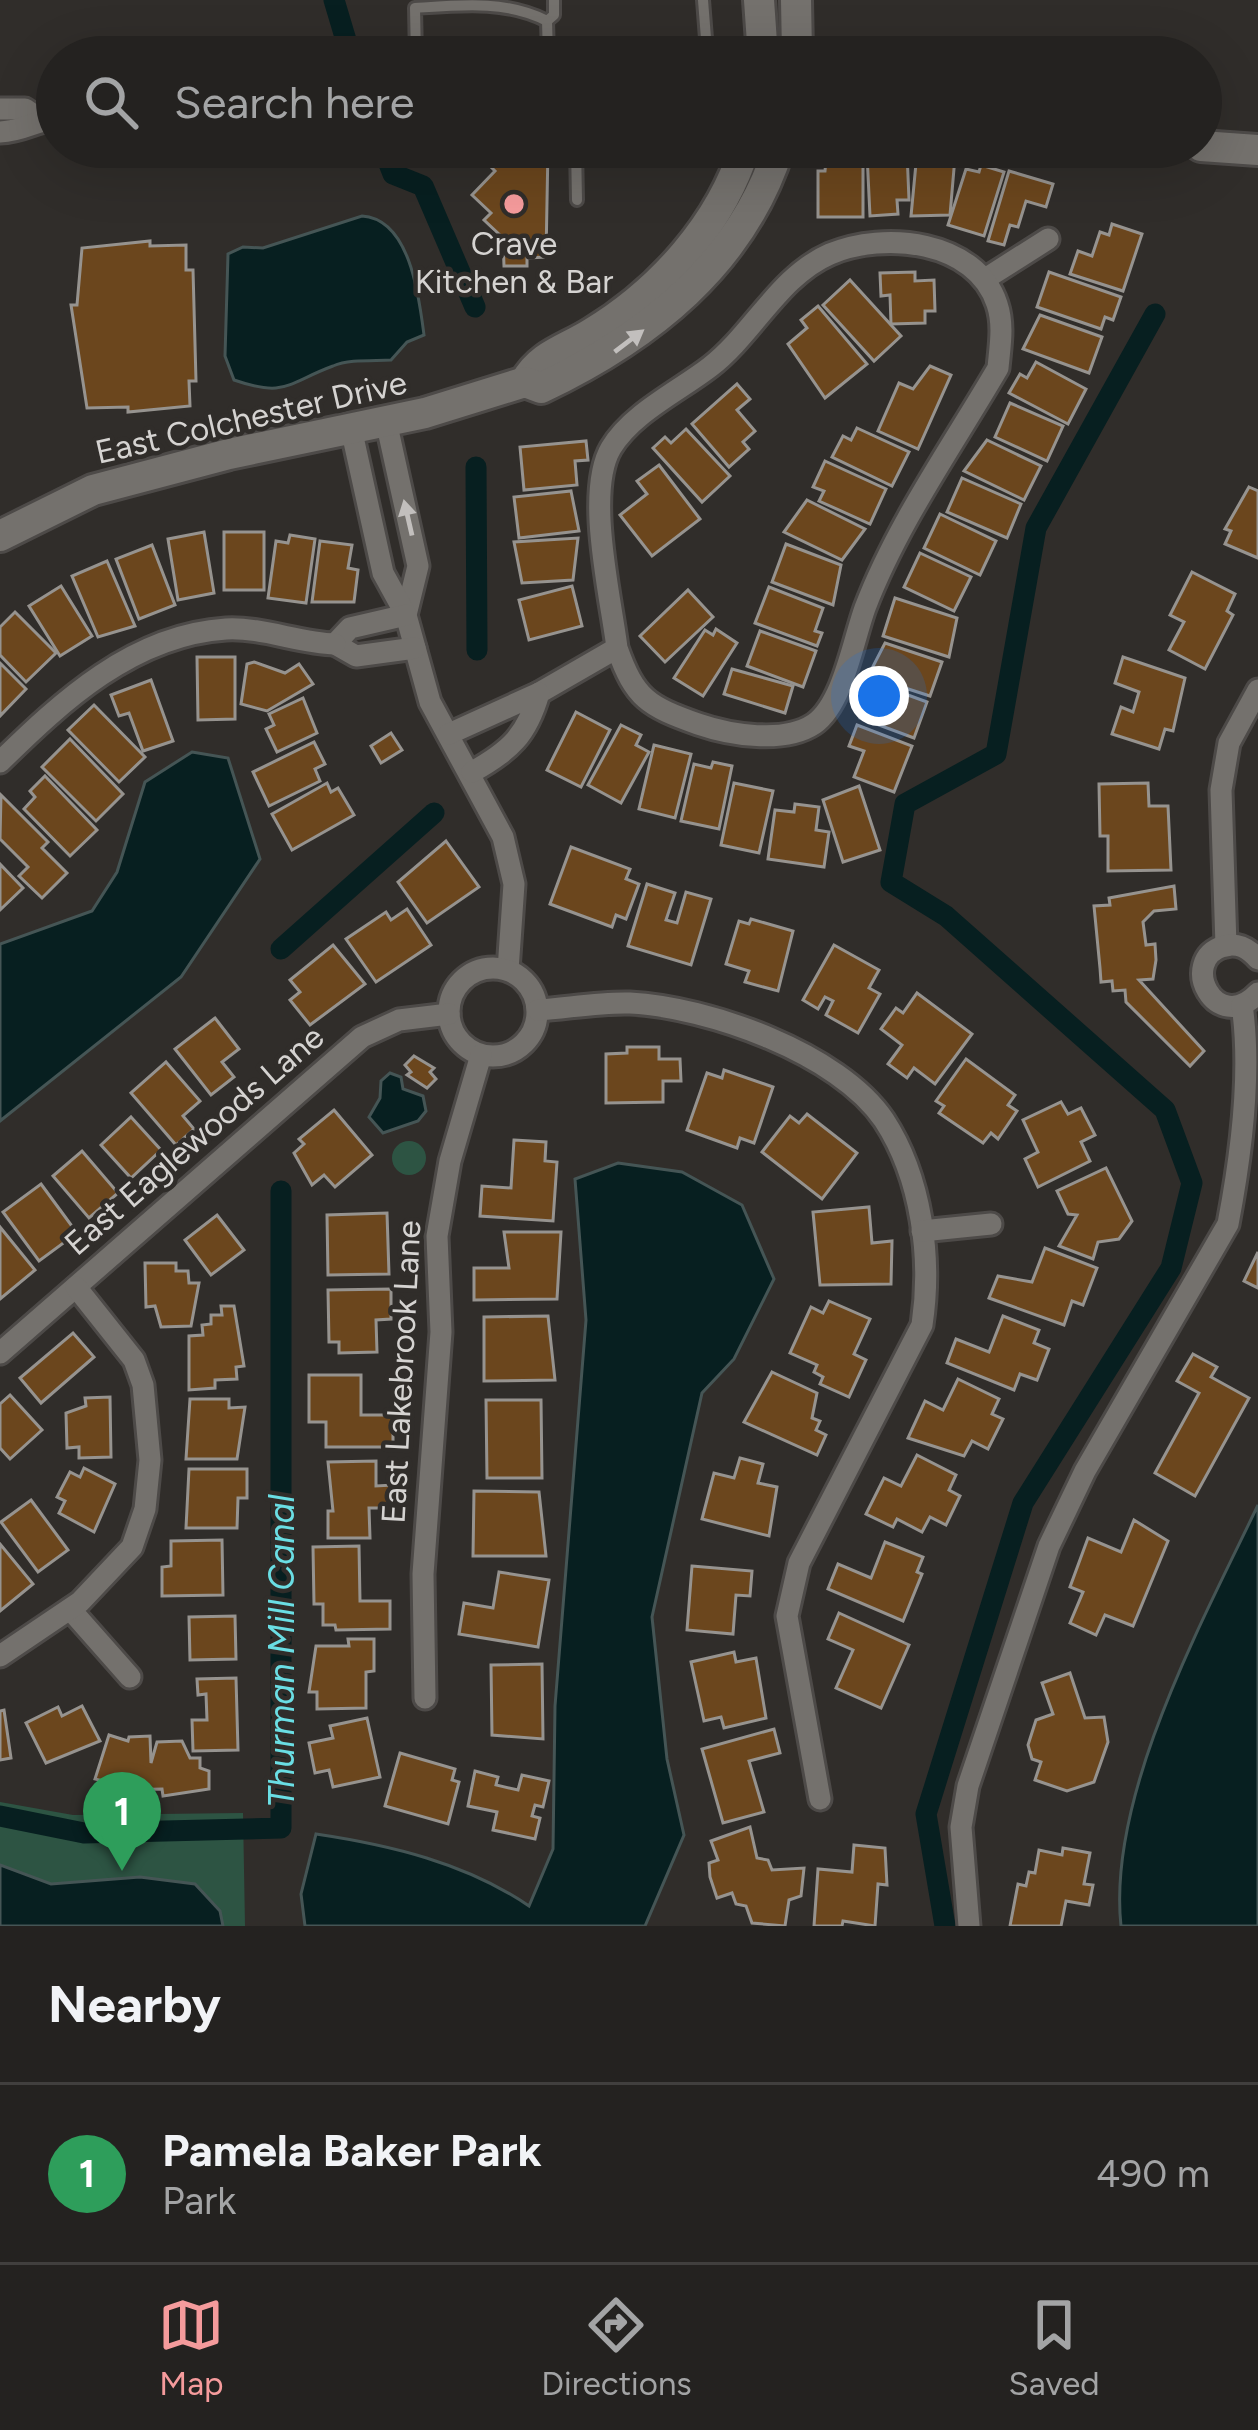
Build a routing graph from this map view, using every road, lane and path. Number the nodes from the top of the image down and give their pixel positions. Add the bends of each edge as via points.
1 (554, 0) edge
2 (703, 0) edge
3 (759, 0) edge
4 (796, 0) edge
5 (486, 2) edge
6 (547, 20) junction
7 (416, 36) edge
8 (547, 36) edge
9 (705, 36) edge
10 (762, 36) edge
11 (797, 36) edge
12 (0, 109) edge
13 (36, 114) edge
14 (36, 126) edge
15 (0, 132) edge
16 (1222, 147) edge
17 (1258, 150) edge
18 (576, 168) edge
19 (738, 168) edge
20 (772, 168) edge
21 (577, 200) dead end
22 (1048, 239) dead end
23 (985, 279) junction
24 (525, 382) junction
25 (386, 421) junction
26 (351, 428) junction
27 (0, 536) edge
28 (406, 615) junction
29 (335, 644) junction
30 (416, 648) junction
31 (617, 648) junction
32 (1258, 690) edge
33 (539, 693) junction
34 (449, 734) junction
35 (0, 762) edge
36 (472, 772) junction
37 (1226, 946) junction
38 (1258, 959) edge
39 (508, 970) junction
40 (1250, 999) edge
41 (538, 1010) junction
42 (449, 1015) junction
43 (481, 1055) junction
44 (991, 1224) dead end
45 (922, 1231) junction
46 (76, 1287) junction
47 (0, 1353) edge
48 (70, 1609) junction
49 (4, 1654) edge
50 (130, 1677) dead end
51 (425, 1697) dead end
52 (820, 1798) dead end
53 (970, 1926) edge

1 - 6 lane
2 - 9 lane
3 - 10 street
4 - 11 street
5 - 6 lane via 526,7
5 - 7 lane via 415,8
6 - 8 lane
12 - 13 street
14 - 15 street
16 - 17 street
18 - 21 lane
19 - 24 street, East Colchester Drive via 700,236 650,290 537,361
24 -> 20 street, East Colchester Drive via 541,388 607,357 672,308 730,246
22 - 23 street
23 - 31 street via 962,260 890,241 831,254 610,448 601,520
23 - 31 street via 1002,332 998,368 873,587 830,708 790,734 714,729 659,710 632,688
24 - 25 street, East Colchester Drive
25 - 26 street, East Colchester Drive
28 -> 25 street via 418,566
26 - 27 street, East Colchester Drive via 93,490
26 - 28 street via 383,573
28 - 29 street via 350,628
28 - 30 street
29 - 30 street via 356,656
29 - 35 street via 227,629 168,641 67,697
30 - 34 street via 430,702
31 - 33 street
32 - 37 street via 1229,743 1221,790
33 - 34 street
33 - 36 street via 530,725 509,752
34 - 36 street
36 - 39 street via 503,837 514,884
37 - 38 street
37 - 40 street via 1204,964 1204,984 1223,1005
39 - 41 street via 529,985
39 - 42 street via 466,977
40 - 53 street via 1228,1224 1049,1546 968,1786 961,1827
41 - 43 street via 521,1047
41 - 45 street via 629,1003 690,1012 797,1052 883,1118 911,1177
42 - 43 street via 458,1040
42 - 46 street, East Eaglewoods Lane via 399,1020 362,1037
43 - 51 street, East Lakebrook Lane via 437,1236 440,1371 423,1574
44 - 45 street
45 - 52 street via 922,1325 799,1563 787,1616
46 - 47 street, East Eaglewoods Lane
46 - 48 street via 134,1360 150,1460 133,1547
48 - 49 street
48 - 50 street

